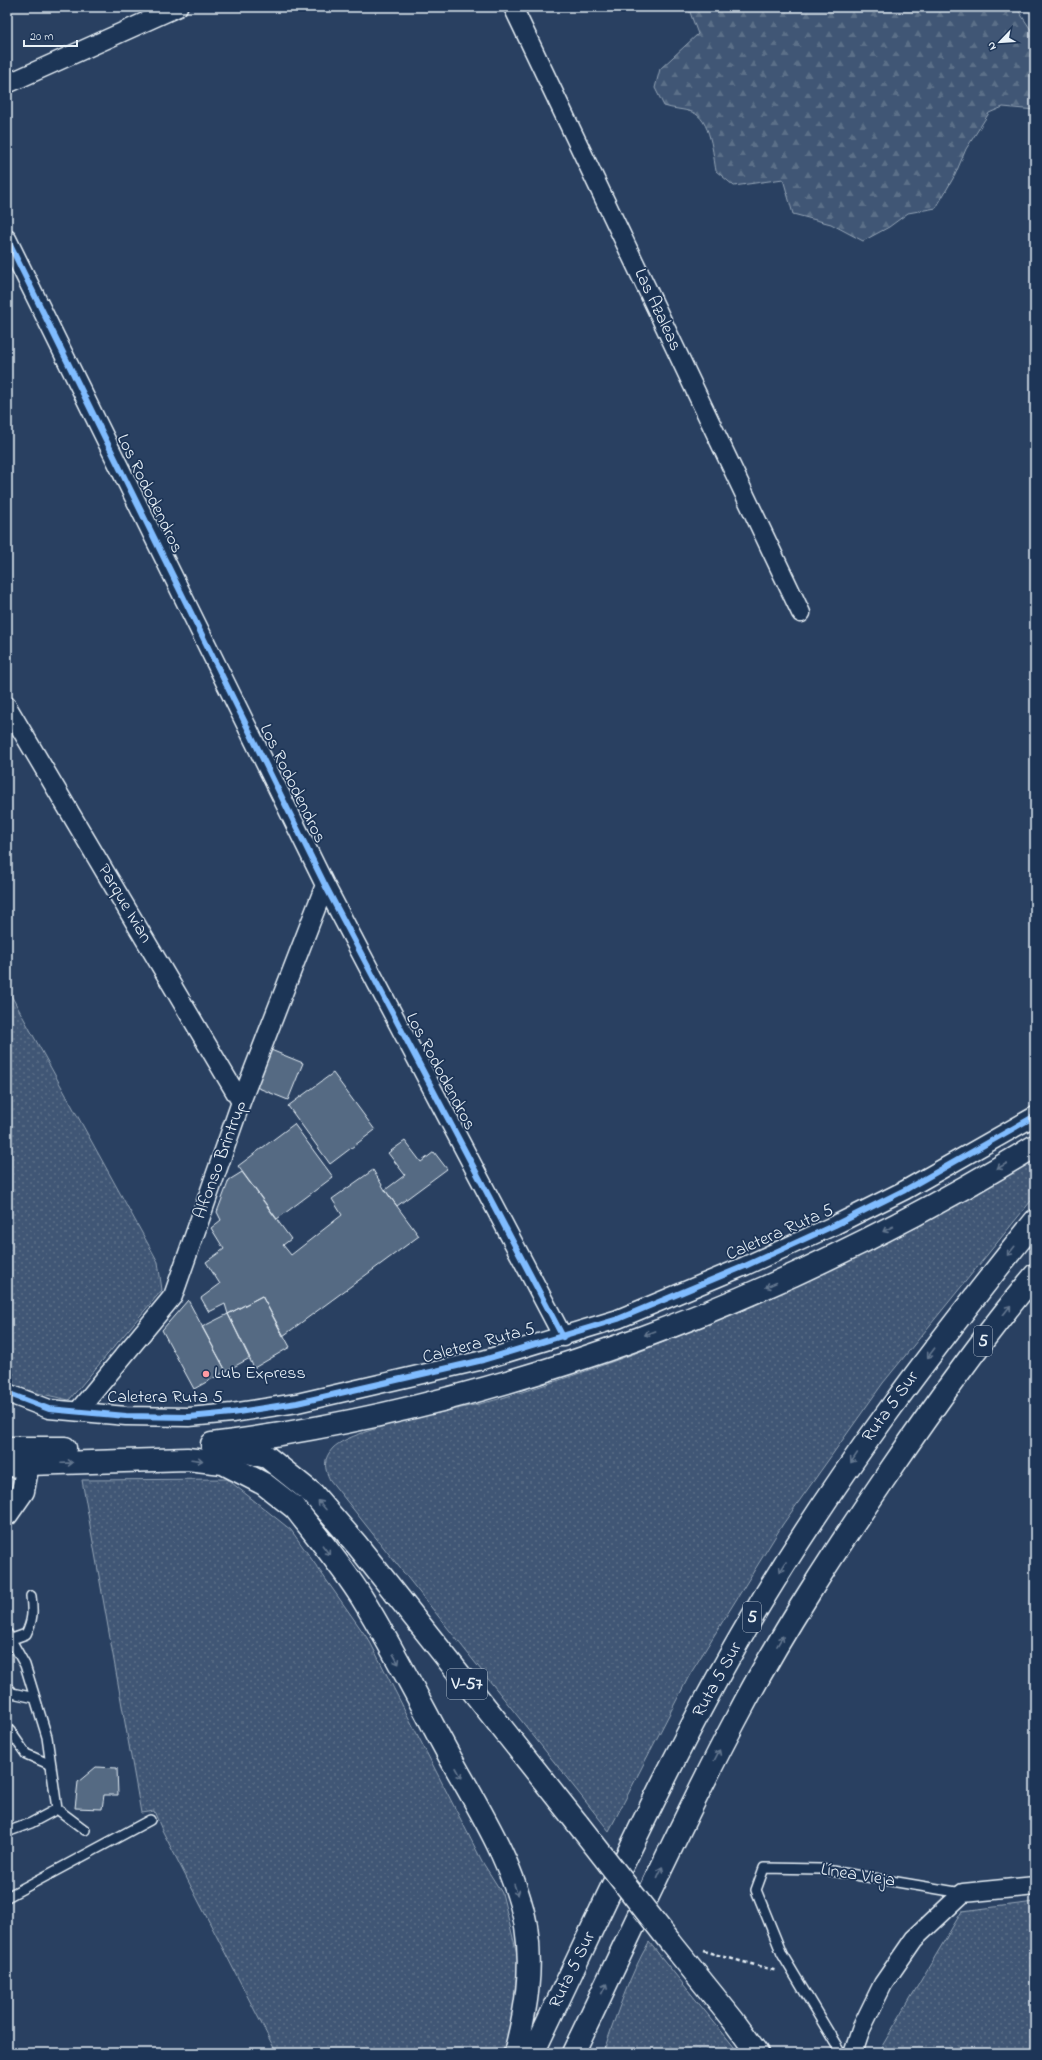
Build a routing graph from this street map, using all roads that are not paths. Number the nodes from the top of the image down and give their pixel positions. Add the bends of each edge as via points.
1 (178, 7) edge
2 (513, 7) edge
3 (7, 84) edge
4 (7, 239) edge
5 (801, 613) dead end
6 (7, 706) edge
7 (325, 885) junction
8 (241, 1102) junction
9 (1035, 1116) edge
10 (1035, 1146) edge
11 (1035, 1220) edge
12 (1035, 1275) edge
13 (563, 1337) junction
14 (7, 1393) edge
15 (78, 1412) junction
16 (212, 1444) junction
17 (7, 1448) edge
18 (17, 1465) edge
19 (295, 1508) junction
20 (7, 1514) edge
21 (357, 1545) junction
22 (31, 1596) dead end
23 (9, 1636) edge
24 (7, 1687) edge
25 (35, 1698) junction
26 (10, 1731) dead end
27 (51, 1765) junction
28 (57, 1809) junction
29 (150, 1820) dead end
30 (85, 1830) dead end
31 (7, 1832) edge
32 (1035, 1886) edge
33 (963, 1894) junction
34 (7, 1897) edge
35 (587, 2024) junction
36 (515, 2053) edge
37 (533, 2053) edge
38 (573, 2053) edge
39 (580, 2053) edge
40 (757, 2053) edge
41 (841, 2053) edge
42 (853, 2053) edge

1 - 3 street
2 - 5 street, Las Azaleas
4 - 7 street, Los Rododendros
6 - 8 street, Parque Ivian
7 - 8 street, Alfonso Brintrup
7 - 13 street, Los Rododendros
8 - 15 street, Alfonso Brintrup via 173,1296
9 - 13 street, Caletera Ruta 5 via 905,1190 835,1225 680,1294
10 -> 16 main road via 912,1216 805,1270 612,1348 540,1373 399,1411 278,1436
11 -> 37 main road, Ruta 5 Sur / 5 via 885,1414 796,1545 757,1610 678,1754
35 -> 12 main road, Ruta 5 Sur / 5 via 708,1772 759,1676 802,1603 839,1544 933,1408
13 - 15 street, Caletera Ruta 5 via 483,1360 297,1403 189,1417
14 - 15 street, Caletera Ruta 5 via 49,1409
16 - 17 main road, V-57
21 -> 16 main road, V-57 via 313,1494 267,1457
18 -> 19 main road, V-57 via 186,1459 223,1463 264,1484
18 - 20 main road via 23,1491
19 - 21 main road, V-57
19 -> 36 main road via 362,1597 479,1809 513,1882 526,1925 529,1960 524,2012
21 - 40 main road, V-57, bridge
22 - 23 lane via 32,1621 26,1634
23 - 25 lane via 25,1665
24 - 25 lane via 12,1693
25 - 27 lane via 47,1737
26 - 27 lane via 26,1754
27 - 28 lane
28 - 30 lane
28 - 31 lane
29 - 34 lane
32 - 33 street
33 - 41 lane, Línea Vieja via 820,1869 764,1868 756,1890 782,1954
33 - 42 street via 914,1939 883,1984 861,2029
35 - 38 main road, Ruta 5 Sur / 5
35 - 39 main road

